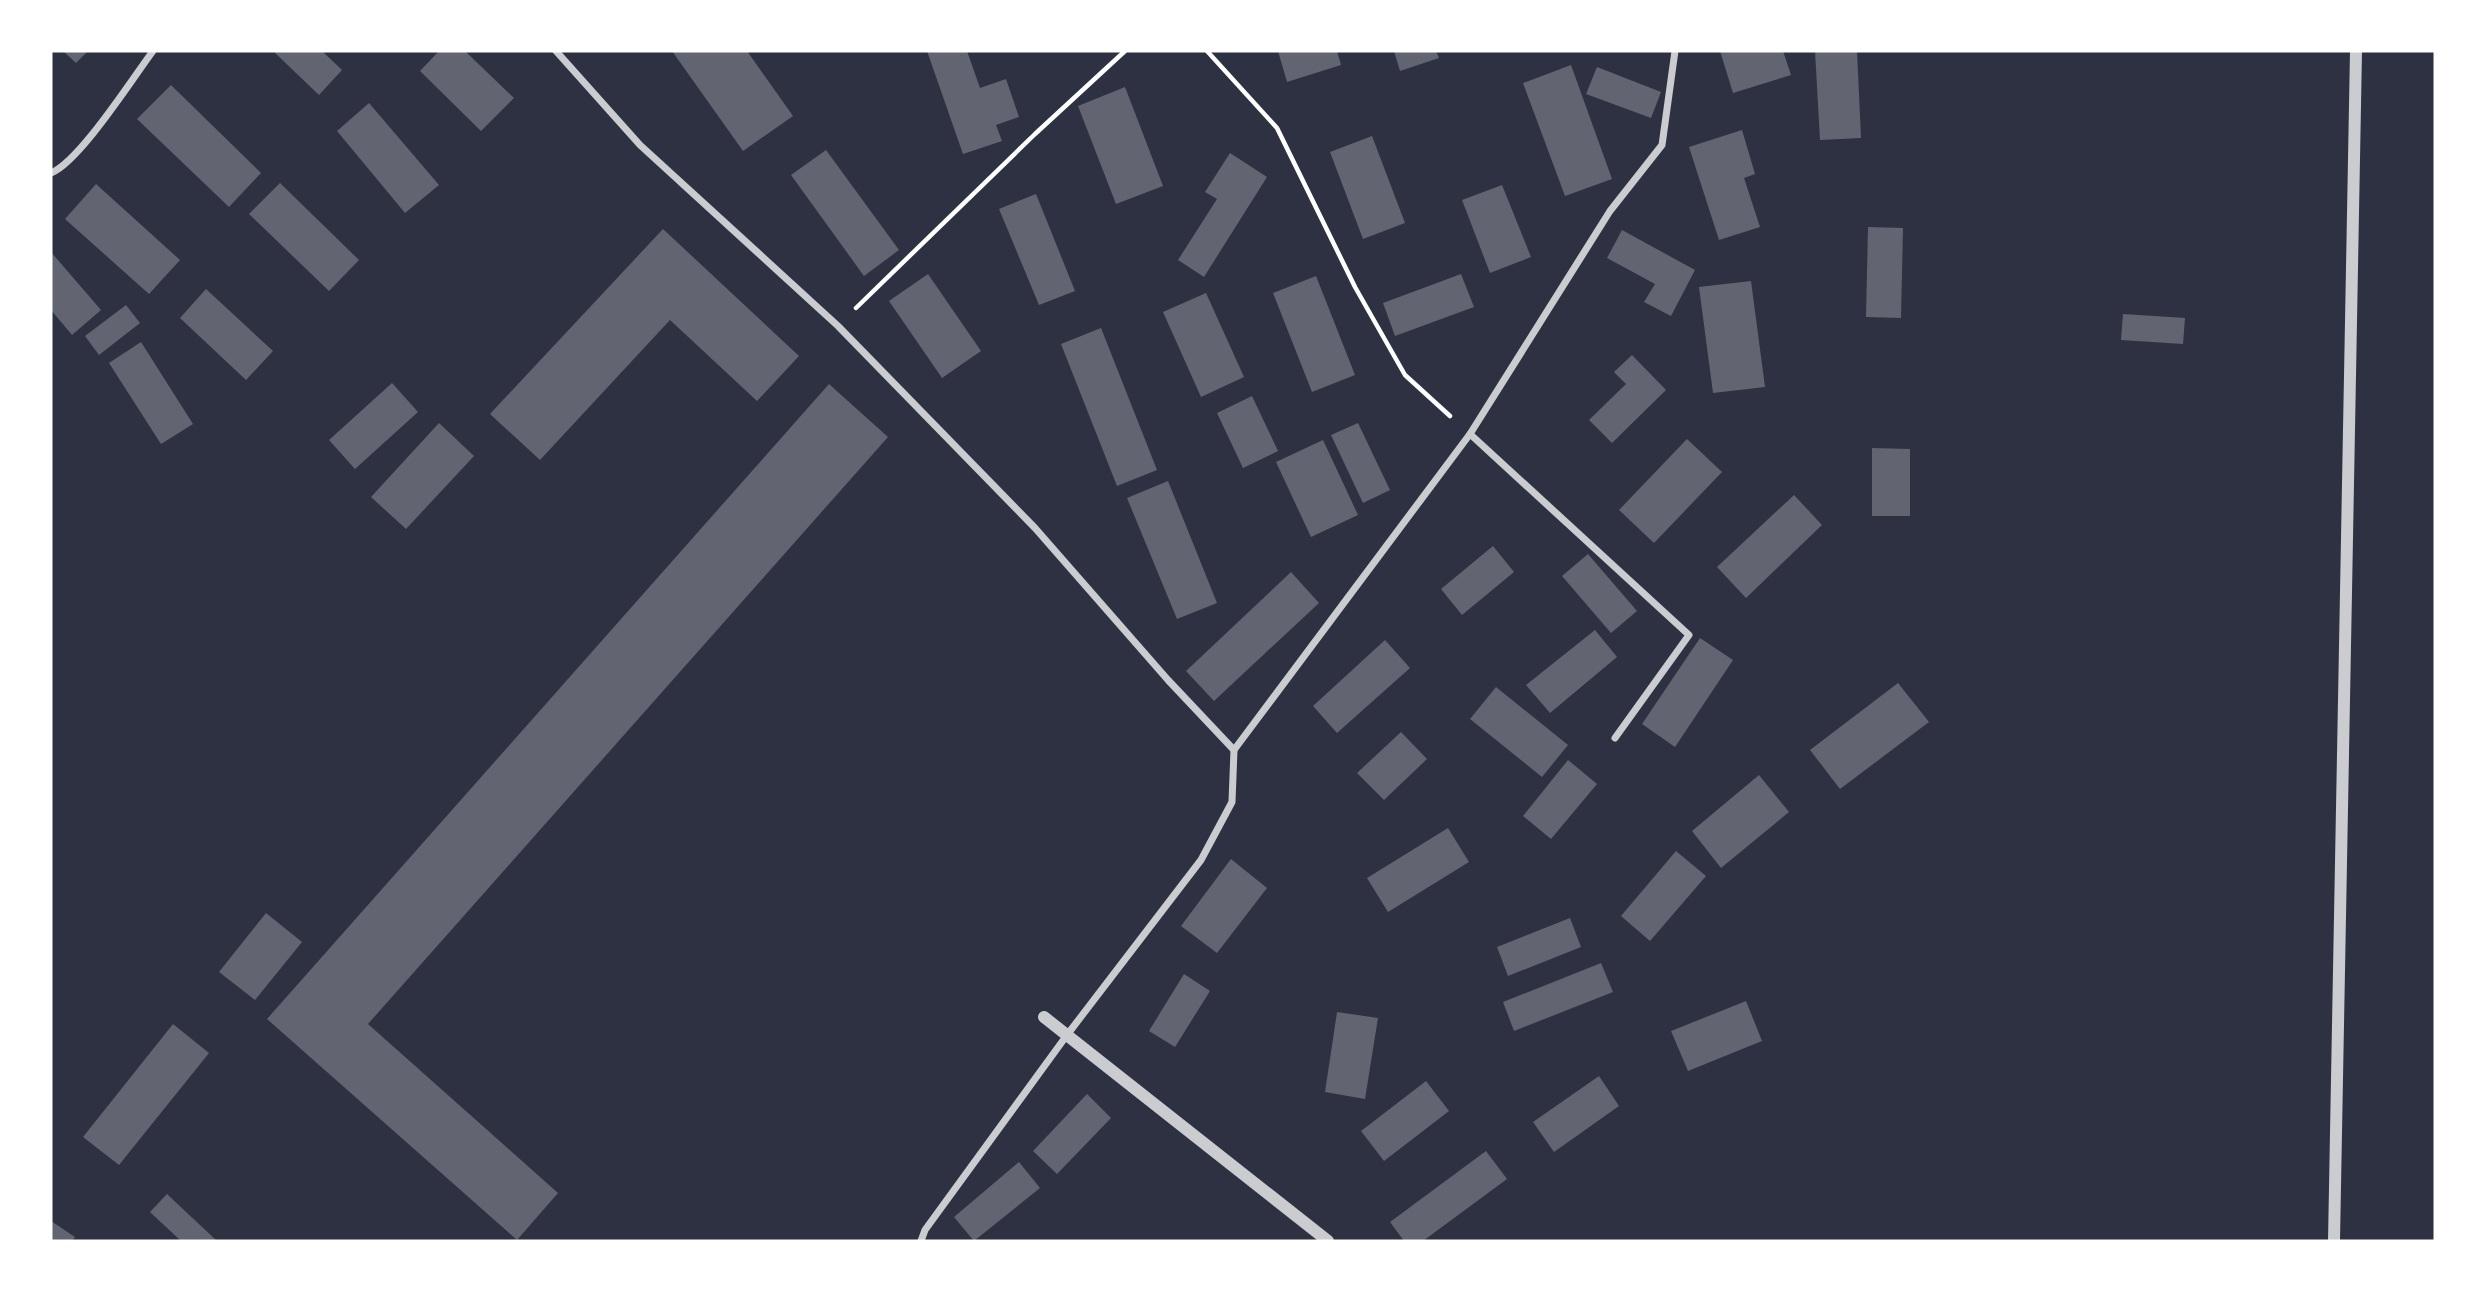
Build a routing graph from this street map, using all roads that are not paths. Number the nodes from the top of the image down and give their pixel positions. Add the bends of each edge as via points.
1 (153, 51) edge
2 (556, 51) edge
3 (1675, 51) edge
4 (2356, 51) edge
5 (51, 173) edge
6 (1470, 435) junction
7 (1615, 738) dead end
8 (1234, 750) junction
9 (1044, 1017) dead end
10 (1066, 1035) junction
11 (921, 1241) edge
12 (1328, 1241) edge
13 (2334, 1241) edge

1 - 5 street via 63,168
2 - 8 street via 640,145 838,326 1035,528
3 - 6 street via 1662,145 1610,211
4 - 13 street
6 - 7 street via 1689,635
6 - 8 street
8 - 10 street via 1232,802 1201,860
9 - 10 street
10 - 11 street
10 - 12 street

